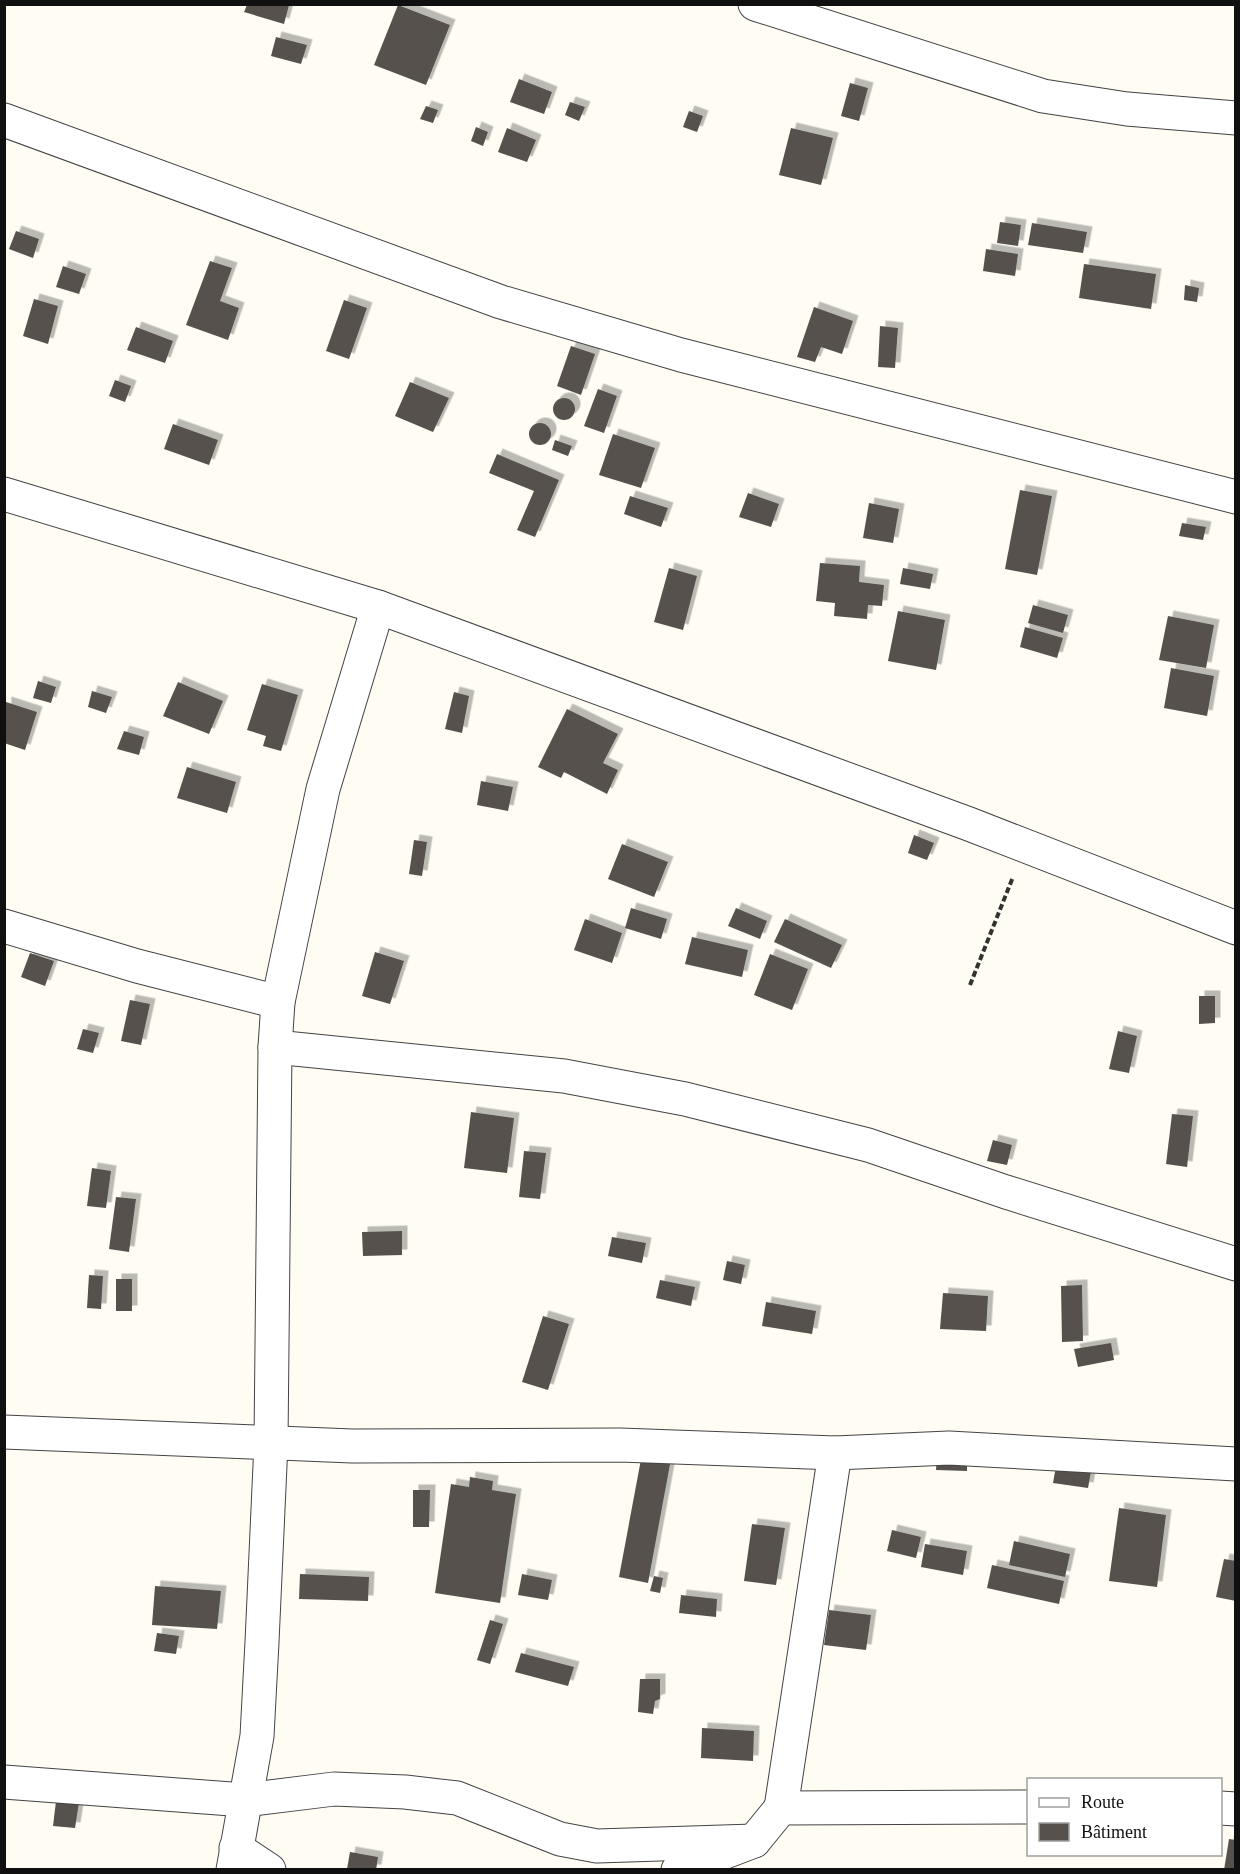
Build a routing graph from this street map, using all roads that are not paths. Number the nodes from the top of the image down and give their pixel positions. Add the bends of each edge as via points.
1 (755, 4) edge
2 (1236, 118) edge
3 (4, 120) edge
4 (4, 494) edge
5 (1236, 497) edge
6 (378, 607) junction
7 (4, 926) edge
8 (1236, 928) edge
9 (278, 1002) junction
10 (275, 1047) junction
11 (1236, 1264) edge
12 (4, 1432) edge
13 (271, 1443) junction
14 (835, 1453) junction
15 (1236, 1464) edge
16 (4, 1782) edge
17 (245, 1800) junction
18 (1027, 1807) edge
19 (781, 1808) junction
20 (754, 1855) edge
21 (235, 1859) edge
22 (269, 1869) edge
23 (678, 1869) edge

1 - 2 street via 1043,96 1127,109
3 - 5 street via 501,302 681,355
4 - 6 street
6 - 8 street via 1026,846
6 - 9 street via 323,789
7 - 9 street
9 - 10 street
10 - 11 street via 564,1076 685,1099 868,1145
10 - 13 street
12 - 13 street
13 - 14 street via 442,1447 620,1445
13 - 17 street via 257,1736
14 - 15 street via 949,1448
14 - 19 street
16 - 17 street
17 - 20 street via 334,1789 405,1792 457,1798 560,1839 597,1846
17 - 21 street
18 - 19 street
19 - 20 street
20 - 23 street
21 - 22 street

